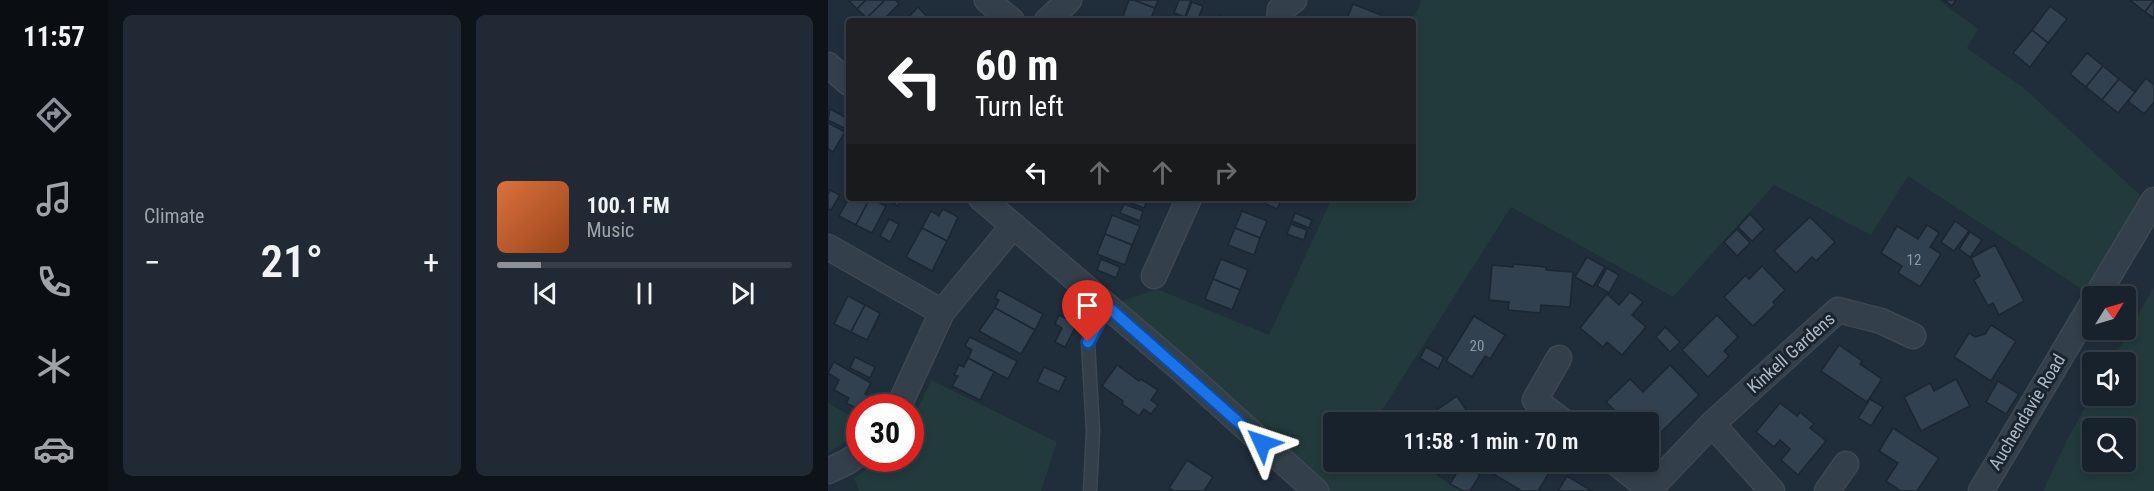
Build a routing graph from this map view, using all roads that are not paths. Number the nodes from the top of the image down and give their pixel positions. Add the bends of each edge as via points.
1 (987, 0) edge
2 (1069, 0) edge
3 (1008, 18) edge
4 (1050, 18) edge
5 (828, 64) edge
6 (846, 80) edge
7 (2154, 200) edge
8 (984, 201) edge
9 (1188, 201) edge
10 (1013, 226) junction
11 (828, 248) edge
12 (1154, 276) dead end
13 (2103, 286) edge
14 (1107, 306) junction
15 (942, 312) junction
16 (2082, 321) edge
17 (1913, 336) dead end
18 (1559, 358) dead end
19 (904, 394) edge
20 (1551, 412) edge
21 (1712, 424) junction
22 (846, 462) edge
23 (1846, 464) dead end
24 (828, 471) edge
25 (1627, 472) edge
26 (1648, 490) edge
27 (1090, 491) edge
28 (1316, 491) edge
29 (1772, 491) edge
30 (1827, 491) edge
31 (1982, 491) edge

1 - 3 street
2 - 4 street
5 - 6 street
7 - 13 street
8 - 10 street
9 - 12 street
10 - 14 street
10 - 15 street
11 - 15 street
14 - 27 lane via 1088,342 1093,431
14 - 28 street
15 - 19 street
16 - 31 street, Auchendavie Road
17 - 21 street, Kinkell Gardens via 1881,321 1838,310
18 - 20 street via 1535,400
21 - 26 street, Kinkell Gardens
21 - 29 street
22 - 24 street
23 - 30 street
25 - 26 street, Kinkell Gardens

